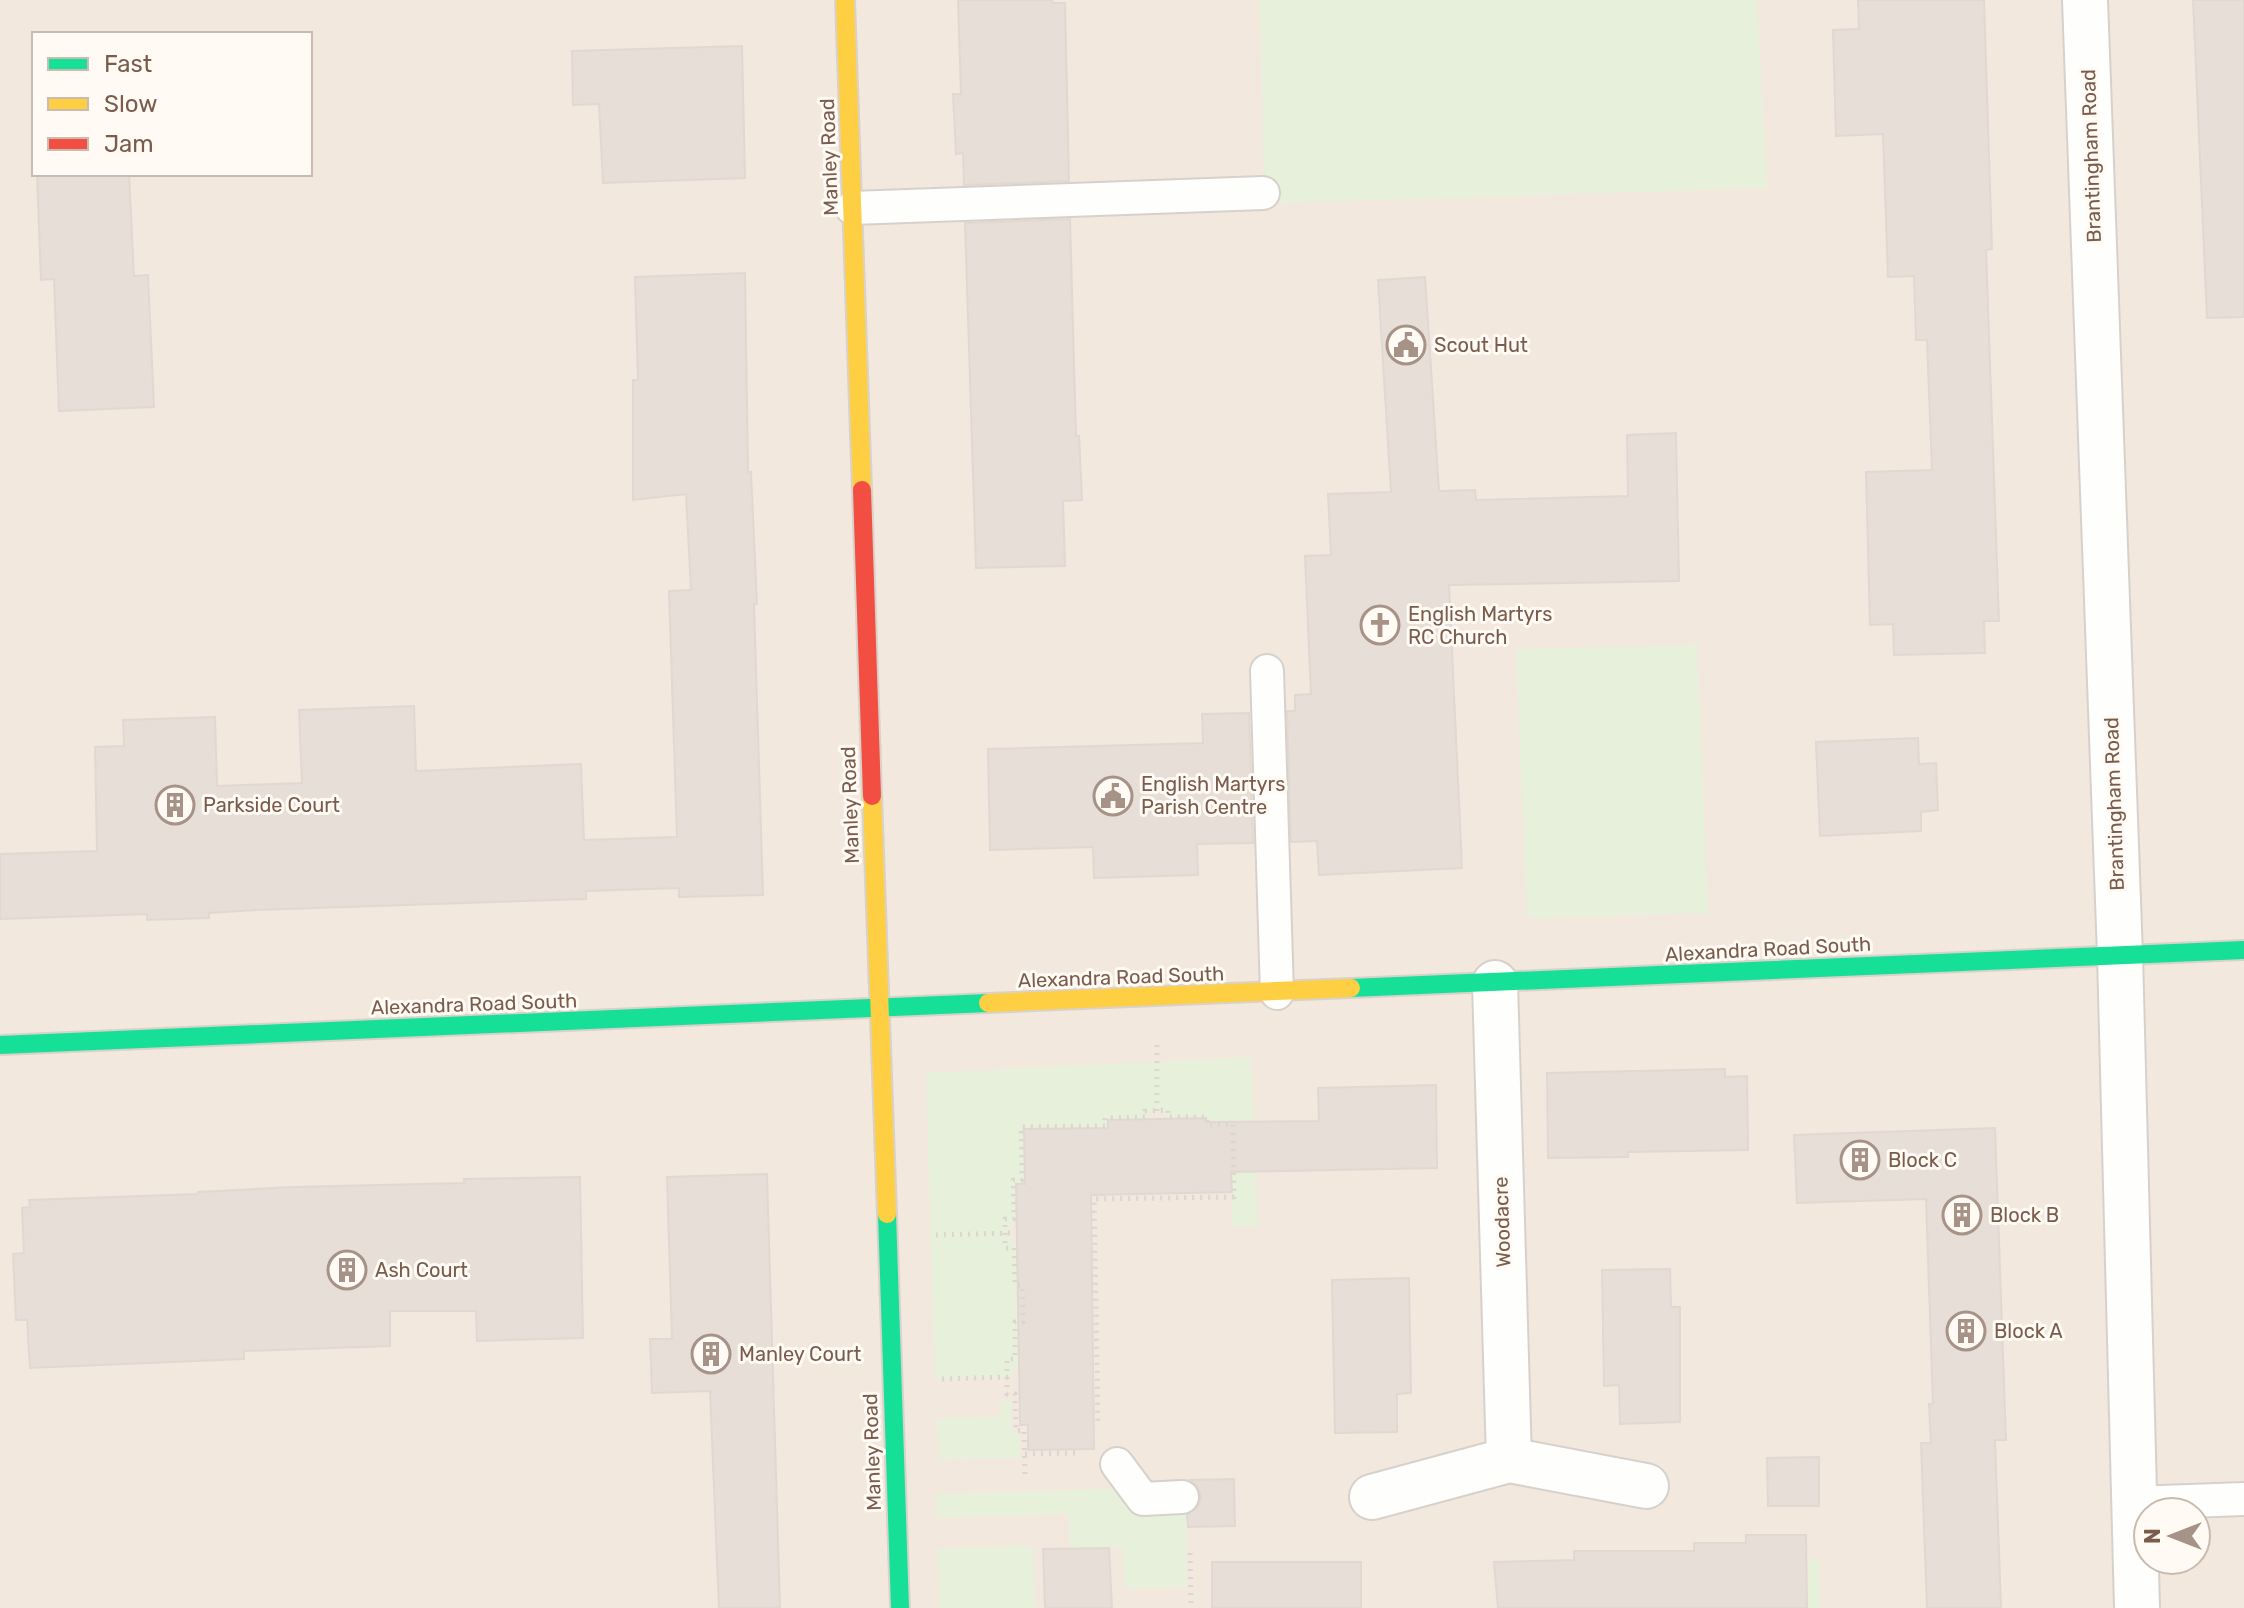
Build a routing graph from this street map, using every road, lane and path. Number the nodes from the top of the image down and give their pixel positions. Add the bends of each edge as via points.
1 (845, 0) edge
2 (2085, 0) edge
3 (1263, 193) dead end
4 (852, 208) junction
5 (1267, 671) dead end
6 (2244, 950) edge
7 (2120, 955) junction
8 (1495, 983) junction
9 (1277, 993) junction
10 (1157, 998) junction
11 (879, 1009) junction
12 (0, 1045) edge
13 (1157, 1111) junction
14 (1008, 1233) junction
15 (887, 1236) junction
16 (1010, 1377) junction
17 (892, 1380) junction
18 (1098, 1437) dead end
19 (1083, 1453) dead end
20 (1025, 1454) junction
21 (1509, 1460) junction
22 (1117, 1464) dead end
23 (1025, 1474) dead end
24 (1646, 1486) dead end
25 (2134, 1496) edge
26 (1182, 1497) dead end
27 (1372, 1497) dead end
28 (2244, 1499) edge
29 (2212, 1500) edge
30 (1190, 1553) dead end
31 (2136, 1576) edge
32 (900, 1608) edge
33 (1191, 1608) edge
34 (2137, 1608) edge

1 - 4 street, Manley Road
2 - 7 street, Brantingham Road
3 - 4 lane
4 - 11 street, Manley Road
5 - 9 lane
6 - 7 street, Alexandra Road South
7 - 8 street, Alexandra Road South
7 - 25 street, Brantingham Road
8 - 9 street, Alexandra Road South
8 - 21 street, Woodacre
9 - 10 street, Alexandra Road South
10 - 11 street, Alexandra Road South
10 - 13 path
11 - 12 street, Alexandra Road South
11 - 15 street, Manley Road
13 - 14 path via 1145,1111 1145,1117 1105,1118 1105,1126 1021,1127 1022,1180 1013,1180 1014,1219 1005,1219
13 - 18 path via 1168,1110 1168,1117 1207,1117 1207,1125 1233,1124 1234,1197 1094,1199
14 - 15 path
14 - 16 path via 1005,1248 1014,1248 1015,1285 1022,1285 1023,1304 1023,1322 1015,1322 1015,1359 1007,1359
15 - 17 street, Manley Road
16 - 17 path
16 - 20 path via 1007,1394 1015,1394 1016,1431 1024,1430
17 - 32 street, Manley Road
19 - 20 path
20 - 23 path
21 - 24 street
21 - 27 street
22 - 26 lane via 1143,1499
28 - 29 lane
30 - 33 path
31 - 34 street, Brantingham Road

